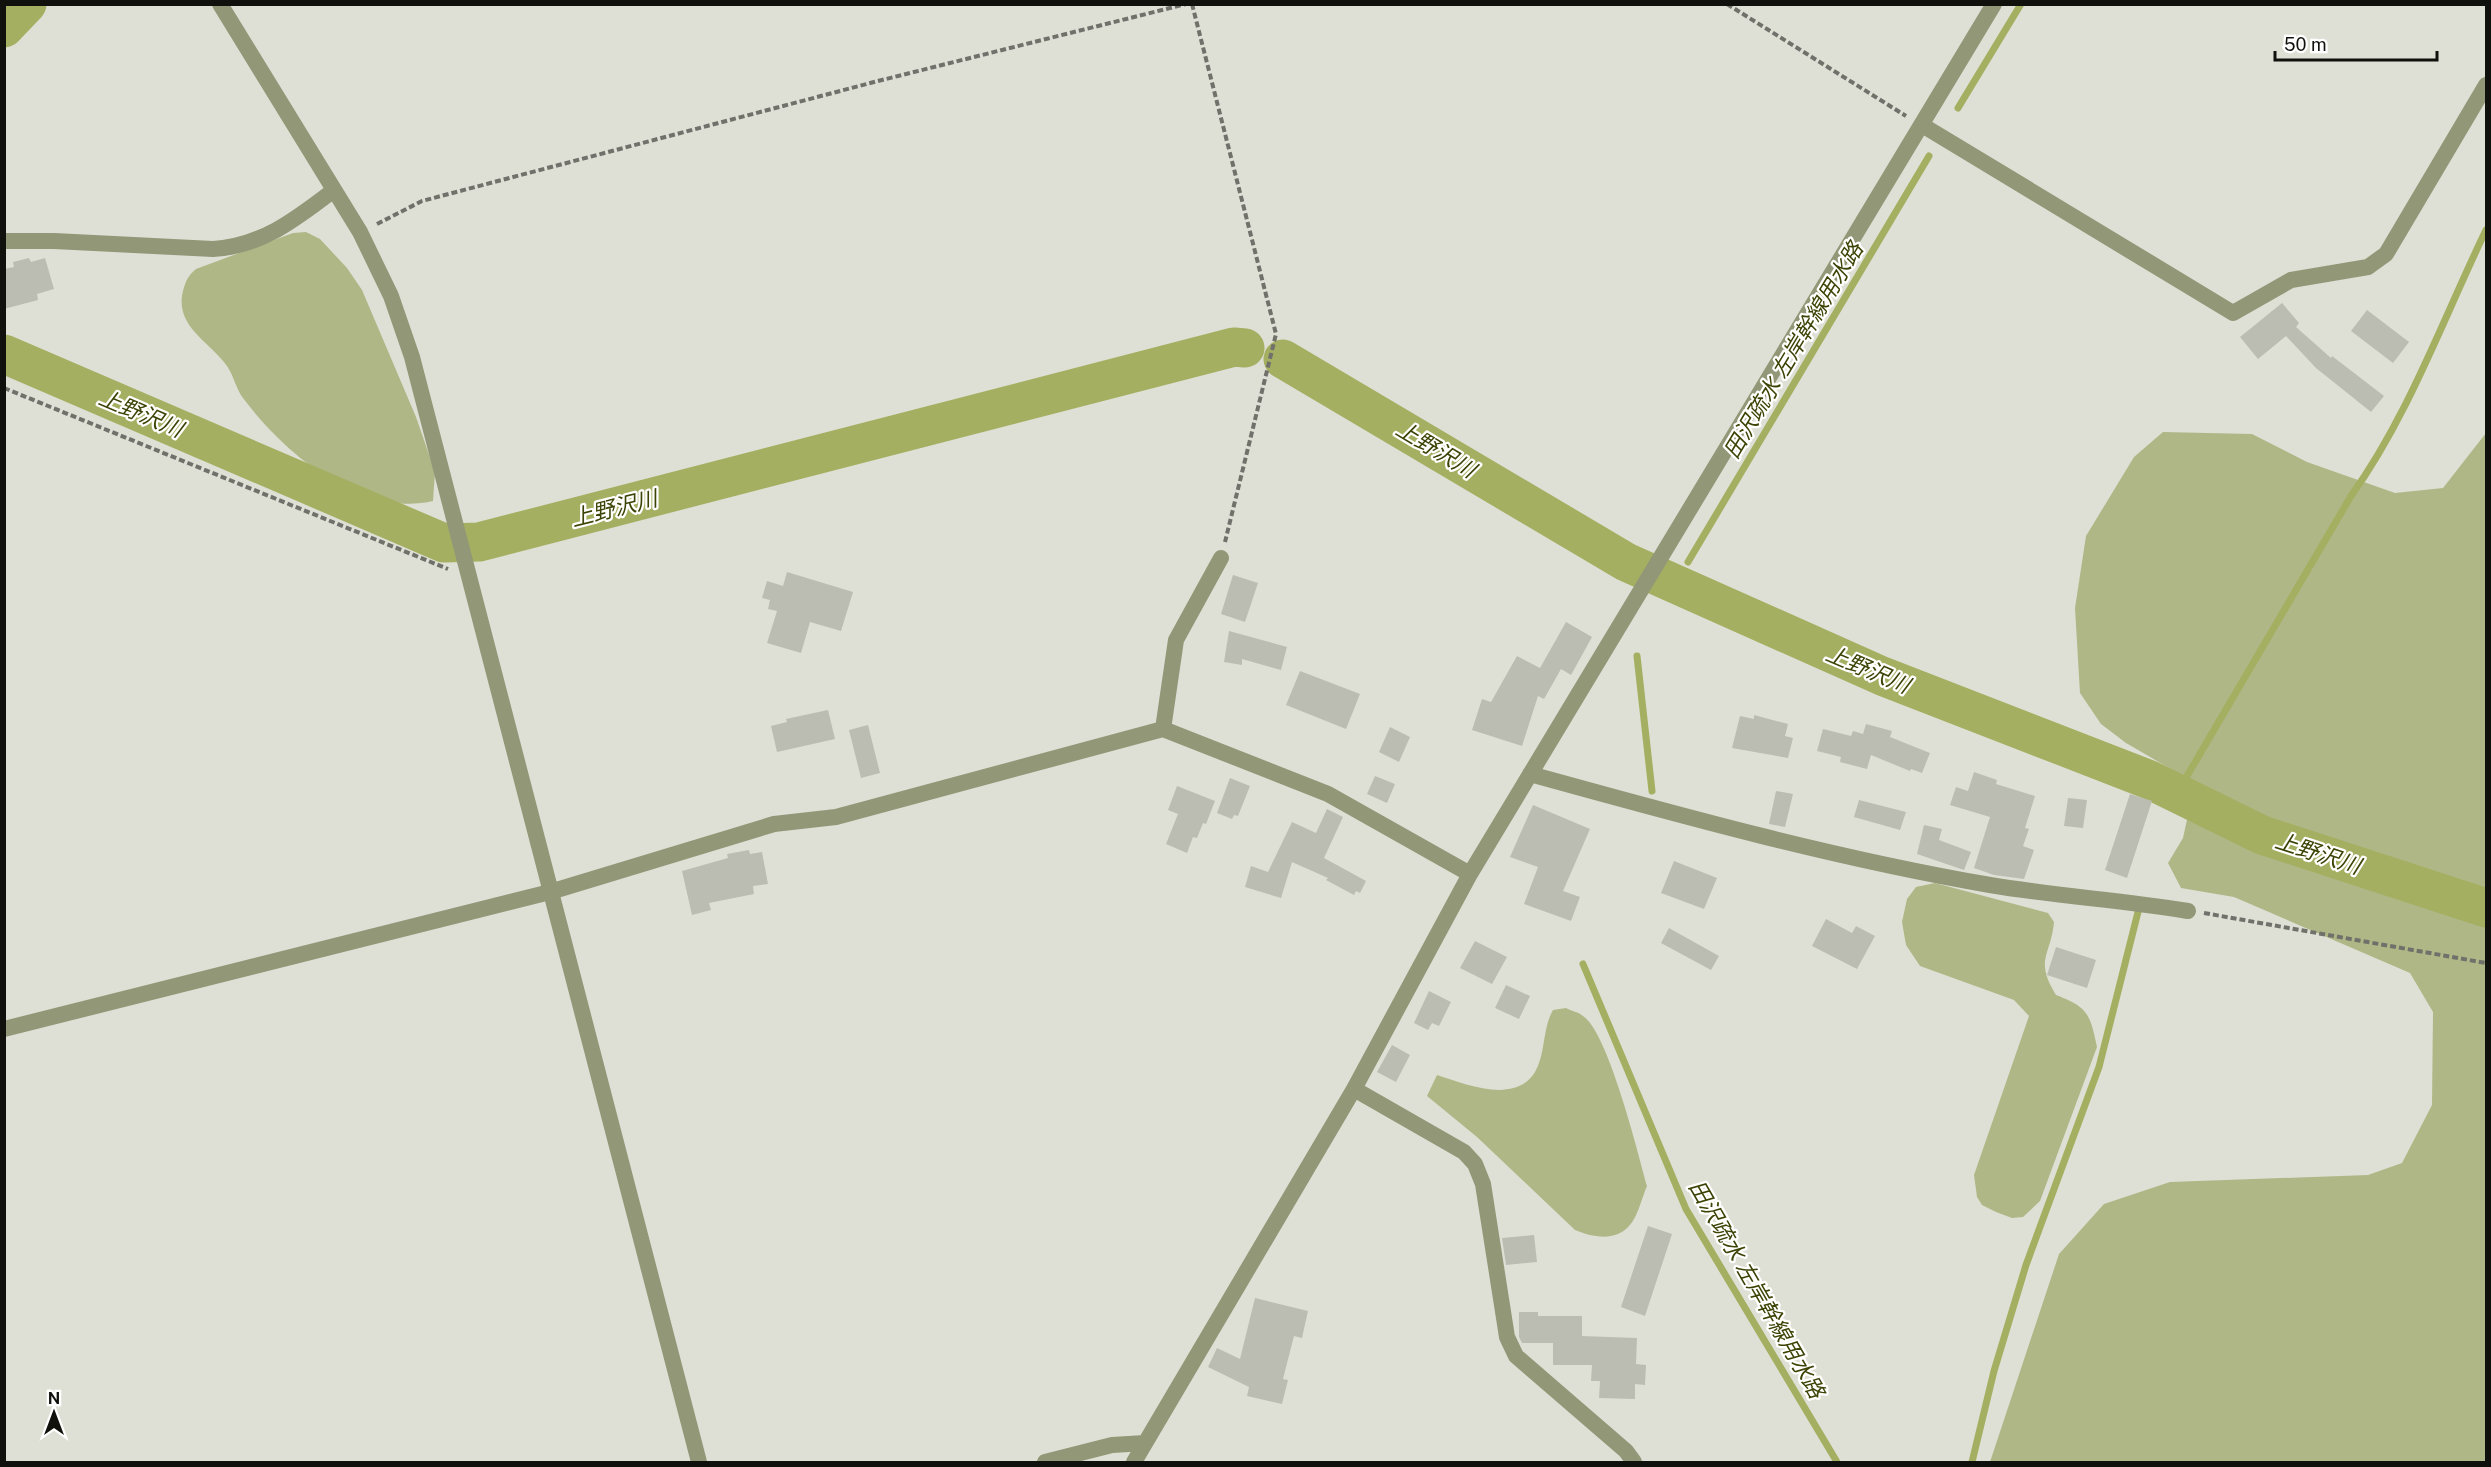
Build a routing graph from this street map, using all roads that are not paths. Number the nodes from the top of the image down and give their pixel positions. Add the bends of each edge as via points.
1 (220, 4) edge
2 (1994, 4) edge
3 (2487, 85) edge
4 (1922, 125) junction
5 (334, 190) junction
6 (4, 241) edge
7 (1221, 558) road end
8 (1163, 729) junction
9 (1530, 774) junction
10 (1470, 874) junction
11 (550, 892) junction
12 (2188, 911) road end
13 (4, 1029) edge
14 (1354, 1089) junction
15 (1144, 1443) junction
16 (699, 1462) edge
17 (1045, 1462) edge
18 (1134, 1462) edge
19 (1634, 1462) edge

1 - 5 street
2 - 4 street
3 - 4 street via 2386,254 2368,267 2291,280 2233,313
4 - 9 street
5 - 6 street via 288,225 238,248
5 - 11 street via 360,232 391,296 412,357
7 - 8 street via 1176,640
8 - 10 street via 1329,794
8 - 11 street via 836,817 774,824
9 - 10 street
9 - 12 street via 1782,843 1885,865 1992,885
10 - 14 street
11 - 13 street
11 - 16 street
14 - 15 street
14 - 19 street via 1464,1152 1475,1164 1483,1184 1507,1337 1516,1356
15 - 17 street via 1112,1444
15 - 18 street

